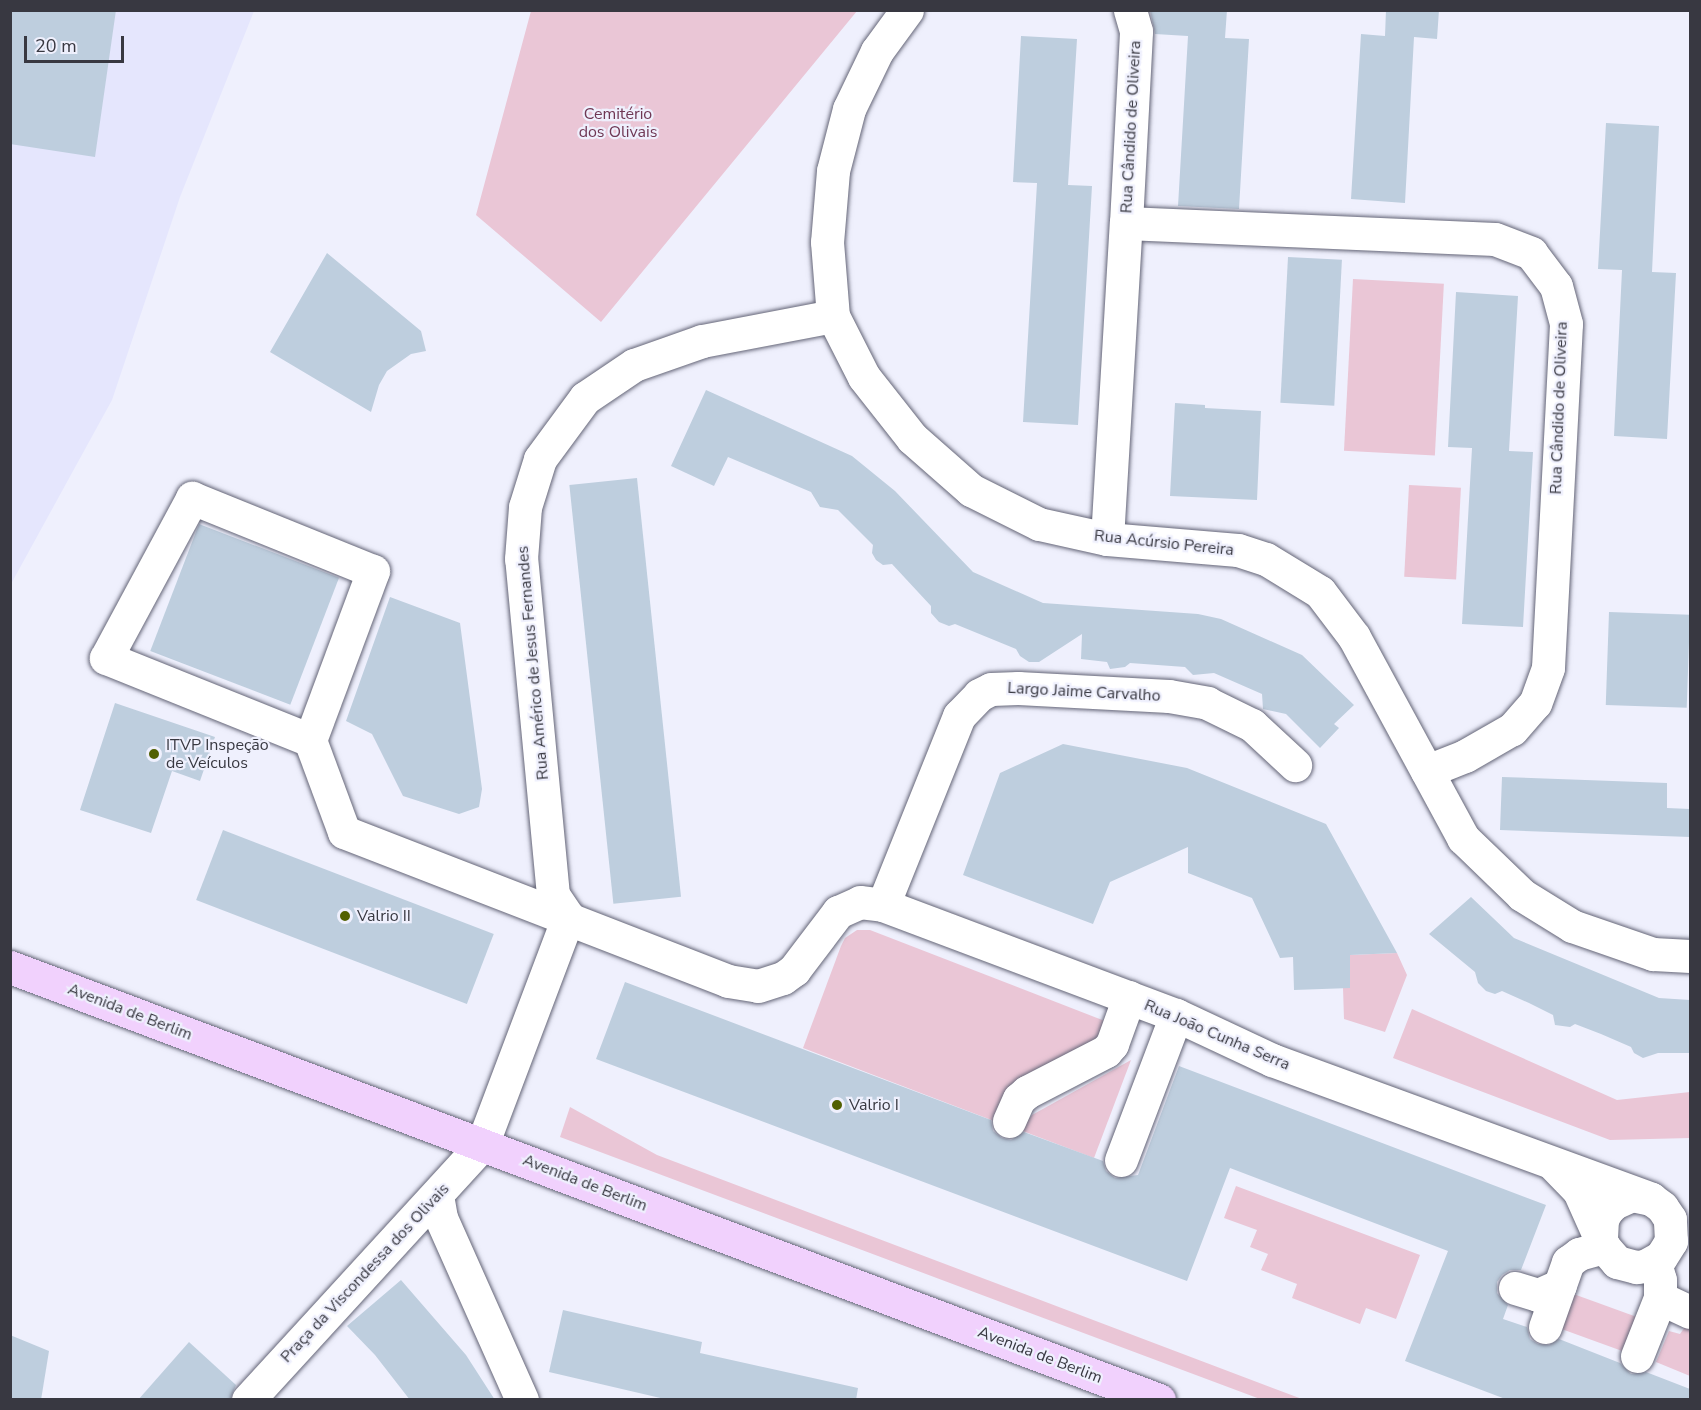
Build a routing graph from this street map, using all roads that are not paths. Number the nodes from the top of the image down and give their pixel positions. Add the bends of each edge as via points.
1 (908, 10) edge
2 (1133, 21) edge
3 (1126, 223) junction
4 (833, 316) junction
5 (1107, 540) junction
6 (310, 740) junction
7 (1295, 765) dead end
8 (1427, 771) junction
9 (883, 905) junction
10 (568, 917) junction
11 (1690, 956) edge
12 (10, 968) edge
13 (1129, 997) junction
14 (1176, 1015) junction
15 (1009, 1121) dead end
16 (482, 1145) junction
17 (1121, 1160) dead end
18 (1552, 1163) junction
19 (437, 1195) junction
20 (1670, 1210) edge
21 (1602, 1242) junction
22 (1654, 1262) junction
23 (1560, 1285) junction
24 (1515, 1288) dead end
25 (1660, 1298) junction
26 (1690, 1312) edge
27 (1545, 1328) dead end
28 (1637, 1356) dead end
29 (248, 1400) edge
30 (522, 1400) edge
31 (1159, 1400) edge

1 - 4 street, Rua Acúrsio Pereira via 877,51 849,109 833,171 827,242
2 - 3 street, Rua Cândido de Oliveira
3 - 5 street, Rua Cândido de Oliveira
3 - 8 street, Rua Cândido de Oliveira via 1495,239 1531,254 1556,286 1566,324 1548,668 1536,703 1512,729 1465,756
4 - 5 street, Rua Acúrsio Pereira via 864,377 912,438 971,490 1038,524
4 - 10 street, Rua Américo de Jesus Fernandes via 702,341 634,365 585,398 540,459 525,507 521,559 553,895
5 - 8 street, Rua Acúrsio Pereira via 1238,550 1266,559 1320,592 1354,637
6 - 6 street via 105,658 192,498 373,571
6 - 10 street via 344,832
7 - 9 street, Largo Jaime Carvalho via 1252,725 1207,703 1169,696 991,689 979,695 959,716
8 - 11 street, Rua Acúrsio Pereira via 1463,838 1522,895 1572,926 1653,954
9 - 10 street via 850,904 828,924 794,970 771,984 758,986 728,981
9 - 13 street, Rua João Cunha Serra
10 - 16 street
12 - 16 main road, Avenida de Berlim
13 - 14 street, Rua João Cunha Serra
13 - 15 street via 1106,1051 1027,1092
14 - 17 street
14 - 18 street, Rua João Cunha Serra via 1265,1057
16 - 19 street, Praça da Viscondessa dos Olivais
16 - 31 main road, Avenida de Berlim
18 - 20 street, Rua João Cunha Serra
18 - 21 street, Rua João Cunha Serra via 1579,1191
19 - 29 street, Praça da Viscondessa dos Olivais
19 - 30 street via 441,1218
20 - 21 street via 1632,1196 1614,1203 1602,1219
20 - 22 street via 1671,1241
21 - 22 street, Rua João Cunha Serra via 1617,1262 1626,1266
21 - 23 street via 1569,1262
22 - 25 street
23 - 24 street via 1538,1295
23 - 27 street
25 - 26 street
25 - 28 street

